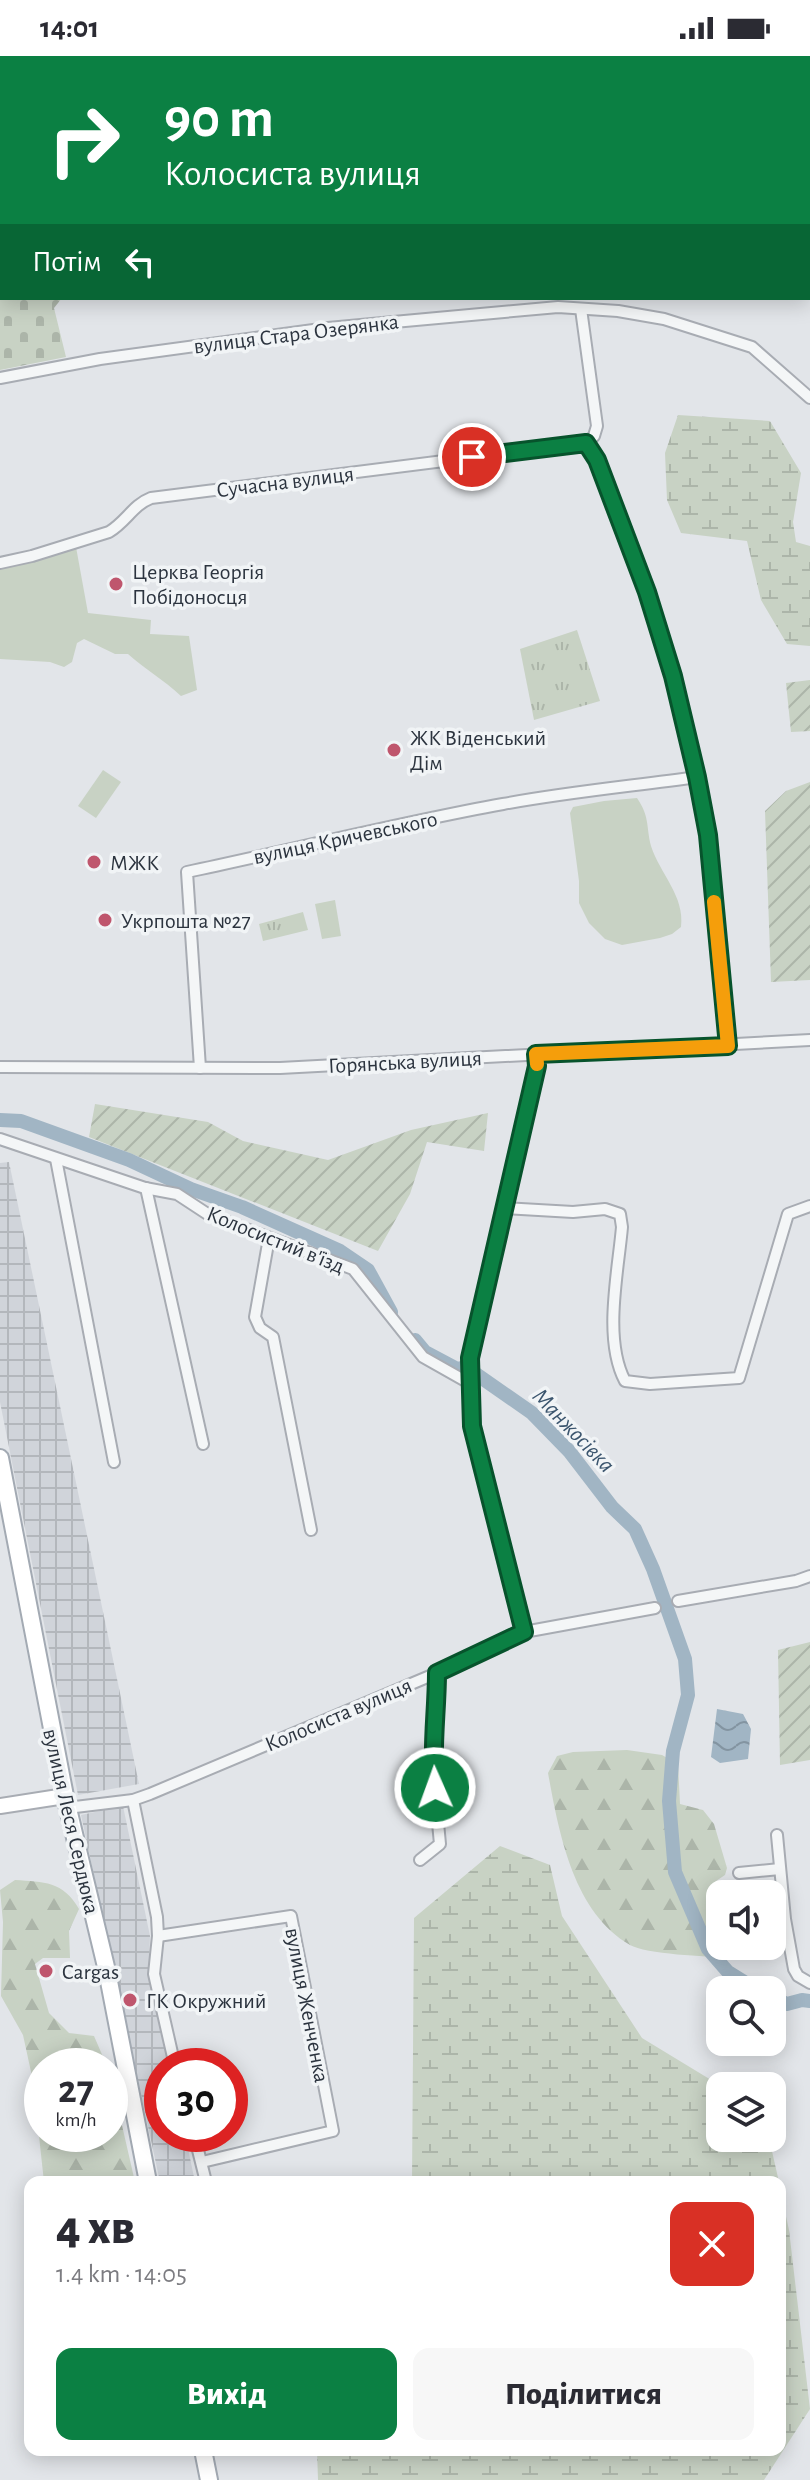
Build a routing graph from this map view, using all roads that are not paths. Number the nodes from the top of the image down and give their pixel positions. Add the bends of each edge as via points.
1 (557, 302) edge
2 (581, 309) junction
3 (0, 378) edge
4 (810, 398) edge
5 (586, 443) junction
6 (0, 563) edge
7 (697, 777) junction
8 (810, 1040) edge
9 (728, 1046) junction
10 (536, 1054) junction
11 (0, 1067) edge
12 (200, 1068) junction
13 (0, 1139) edge
14 (56, 1159) junction
15 (146, 1188) junction
16 (810, 1206) edge
17 (505, 1208) junction
18 (269, 1238) junction
19 (469, 1379) junction
20 (203, 1444) dead end
21 (0, 1458) edge
22 (114, 1462) dead end
23 (311, 1530) dead end
24 (810, 1576) edge
25 (678, 1601) dead end
26 (655, 1608) dead end
27 (524, 1632) junction
28 (437, 1673) junction
29 (133, 1800) junction
30 (66, 1802) junction
31 (0, 1806) edge
32 (777, 1835) dead end
33 (420, 1860) dead end
34 (780, 1869) junction
35 (739, 1873) dead end
36 (158, 1936) junction
37 (810, 1983) edge
38 (171, 2048) edge
39 (199, 2152) edge
40 (202, 2162) junction
41 (147, 2176) edge
42 (205, 2176) edge
43 (204, 2456) edge
44 (209, 2480) edge

1 - 2 street, вулиця Стара Озерянка
1 - 3 street, вулиця Стара Озерянка via 100,359
2 - 4 street, вулиця Стара Озерянка via 664,319 752,347
2 - 5 street via 597,426
5 - 6 street, Сучасна вулиця via 151,498 109,532
5 - 7 street via 647,592
7 - 9 street via 708,835
7 - 12 street, вулиця Кричевського via 500,804 187,872
8 - 9 street, Горянська вулиця
9 - 10 street, Горянська вулиця
10 - 12 street, Горянська вулиця
10 - 17 street
11 - 12 street, Горянська вулиця
13 - 14 street, Колосистий в'їзд
14 - 15 street, Колосистий в'їзд
14 - 22 street
15 - 18 street, Колосистий в'їзд via 177,1194 209,1215
15 - 20 street
16 - 17 street via 788,1214 739,1378 650,1384 625,1381 618,1368 613,1330 620,1214 605,1209
17 - 19 street
18 - 19 street, Колосистий в'їзд via 353,1269 423,1357
18 - 23 street via 255,1317 273,1337
19 - 27 street via 472,1426
21 - 30 main road, вулиця Леся Сердюка
24 - 25 street
26 - 27 street, Колосиста вулиця
27 - 28 street, Колосиста вулиця
28 - 29 street, Колосиста вулиця
28 - 33 street via 432,1759 440,1844
29 - 30 street, Колосиста вулиця
29 - 36 street
30 - 31 main road
30 - 41 main road, вулиця Леся Сердюка via 107,1971
32 - 34 street
34 - 35 street
34 - 37 street via 794,1969
36 - 38 street via 154,1974
36 - 40 street, вулиця Женченка via 291,1916 333,2131
39 - 40 street
40 - 42 street
43 - 44 main road

